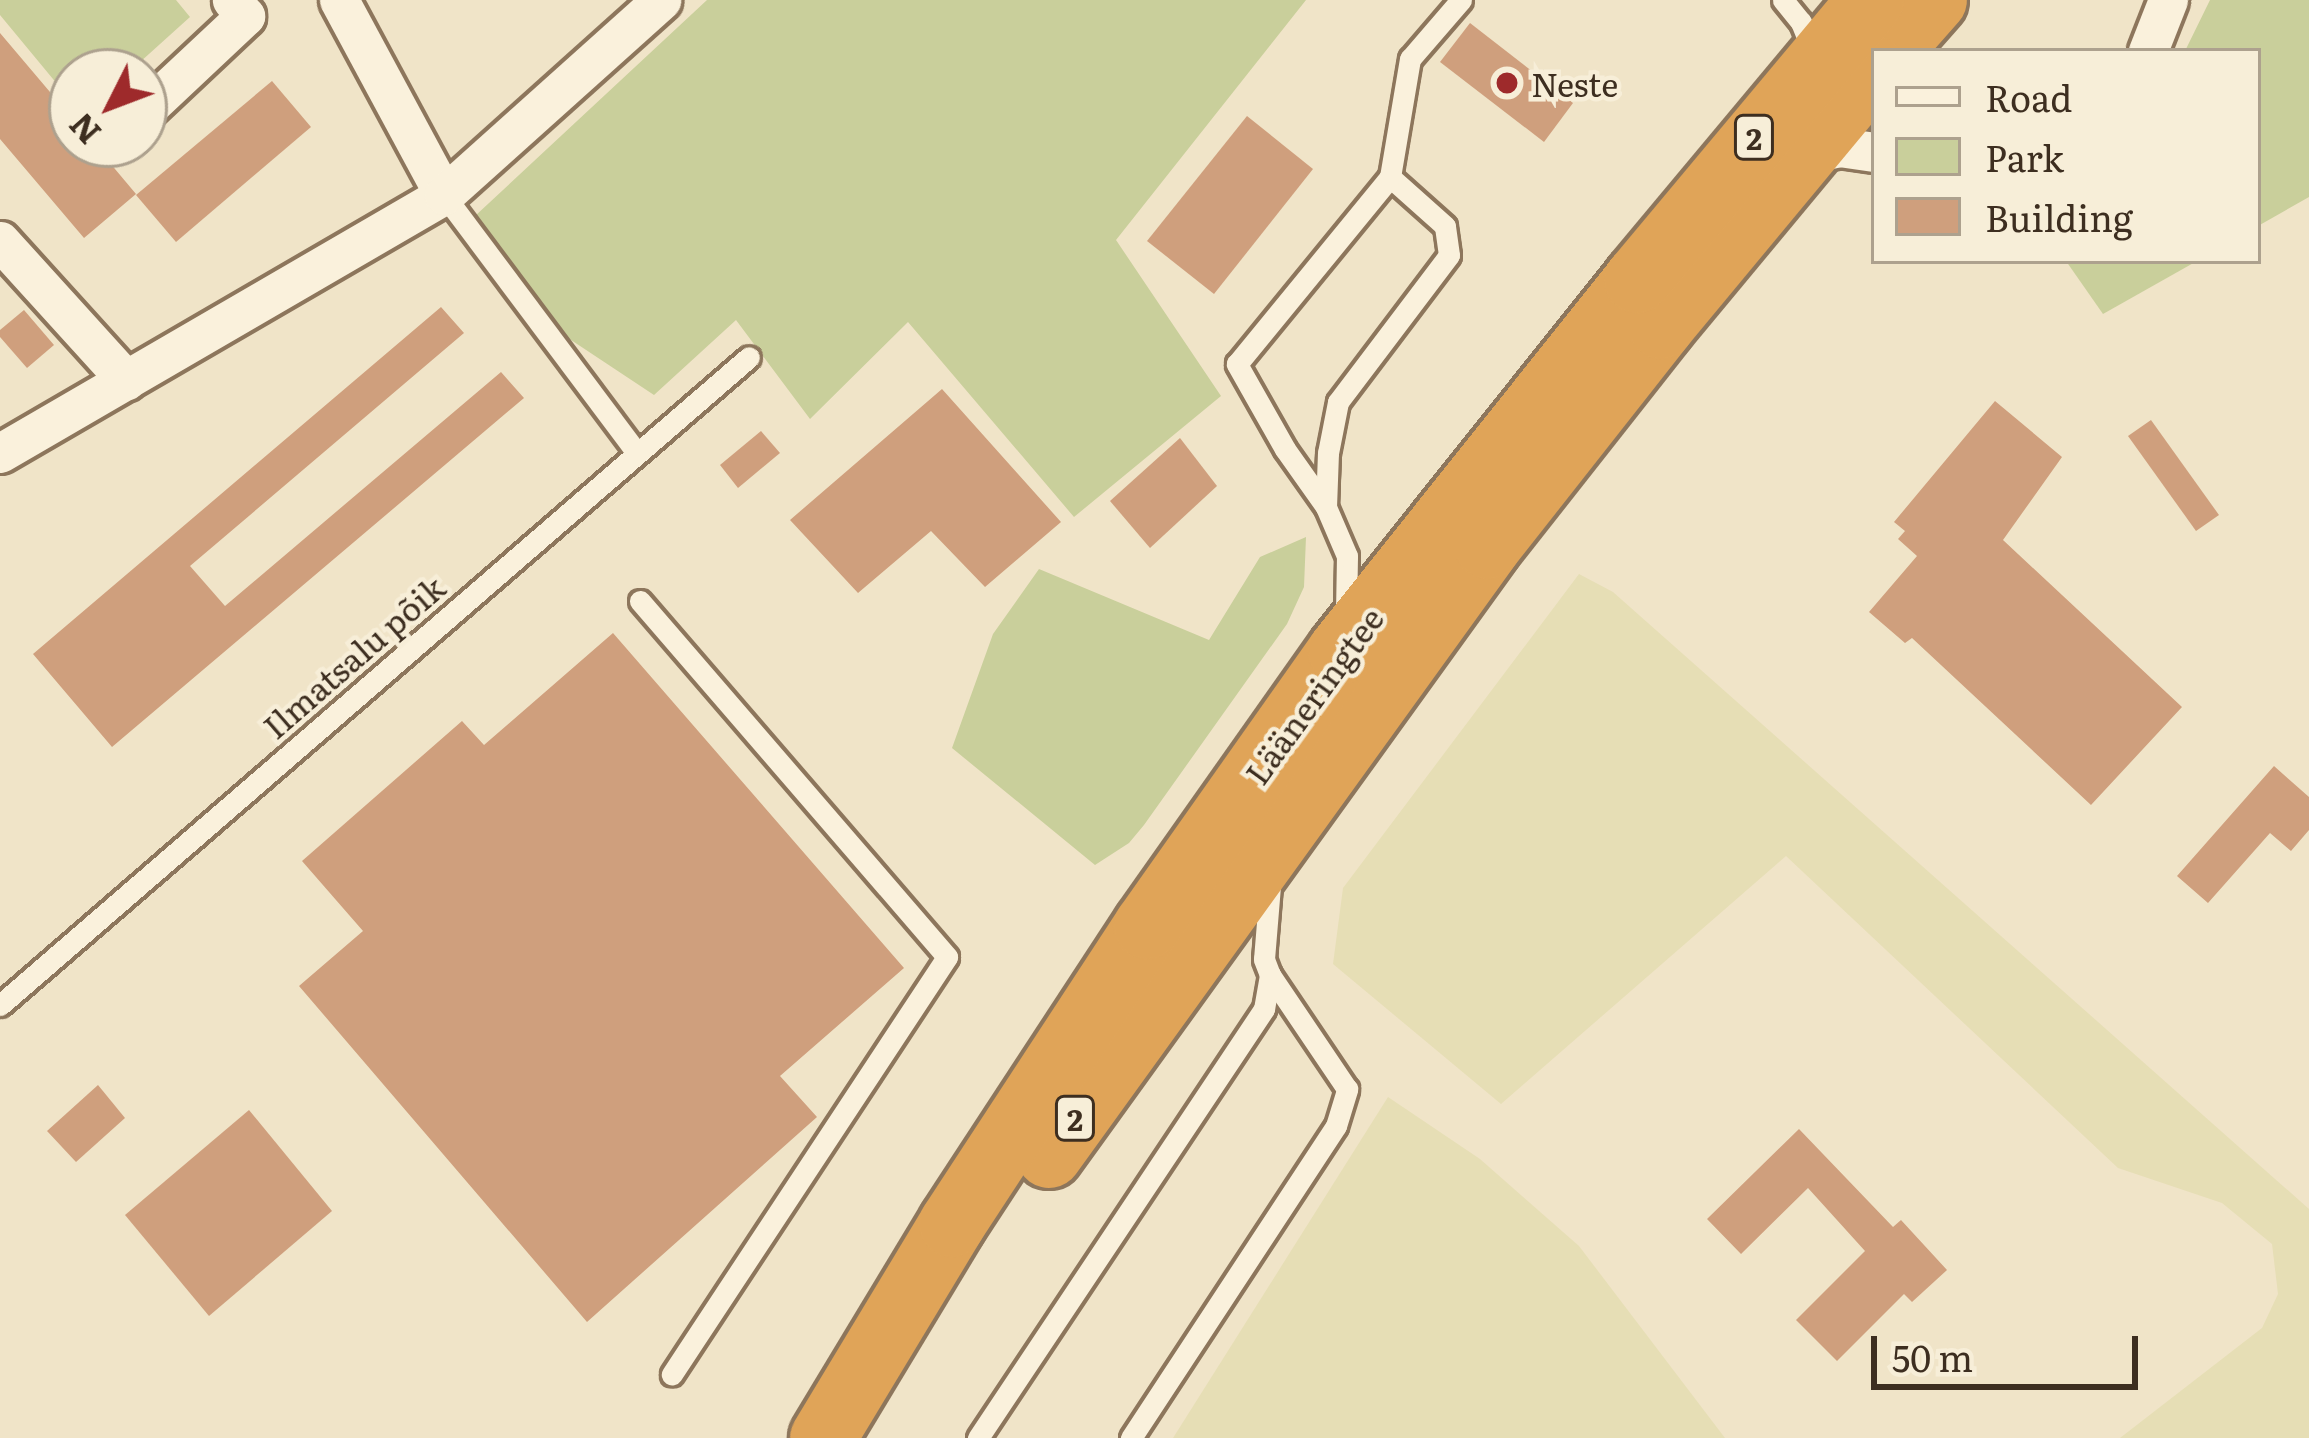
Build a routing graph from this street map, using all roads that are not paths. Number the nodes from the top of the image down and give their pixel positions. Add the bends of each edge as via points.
1 (339, 0) edge
2 (661, 0) edge
3 (1461, 0) edge
4 (1783, 0) edge
5 (2168, 0) edge
6 (247, 5) edge
7 (1905, 24) edge
8 (2149, 48) edge
9 (1845, 65) edge
10 (168, 86) edge
11 (1871, 152) edge
12 (1802, 155) junction
13 (1390, 177) junction
14 (444, 195) junction
15 (1, 244) edge
16 (749, 357) dead end
17 (125, 380) junction
18 (0, 453) edge
19 (638, 453) junction
20 (1327, 507) junction
21 (640, 602) dead end
22 (1341, 651) junction
23 (1299, 805) junction
24 (1270, 975) junction
25 (0, 1006) edge
26 (672, 1374) dead end
27 (823, 1438) edge
28 (862, 1438) edge
29 (978, 1438) edge
30 (1131, 1438) edge

1 - 14 street
2 - 14 street
3 - 13 lane via 1410,59
4 - 9 lane
5 - 8 street
6 - 10 street
7 - 9 highway, Lääneringtee / 2
9 - 12 highway, Lääneringtee / 2
9 - 22 highway, Lääneringtee / 2
11 - 12 street via 1839,147
12 - 23 highway, Lääneringtee / 2 via 1488,546
13 - 20 lane via 1445,226 1449,255 1337,402
13 - 20 lane via 1237,364
14 - 17 street
14 - 19 lane
15 - 17 street
16 - 19 lane, Ilmatsalu põik
17 - 18 street
19 - 25 lane, Ilmatsalu põik
20 - 22 lane via 1347,556
21 - 26 lane via 947,957
22 - 27 highway, Lääneringtee / 2 via 1147,926
23 - 24 lane via 1266,908
23 - 28 highway, Lääneringtee / 2 via 953,1294
24 - 29 lane via 1264,1009
24 - 30 lane via 1347,1089 1336,1126

